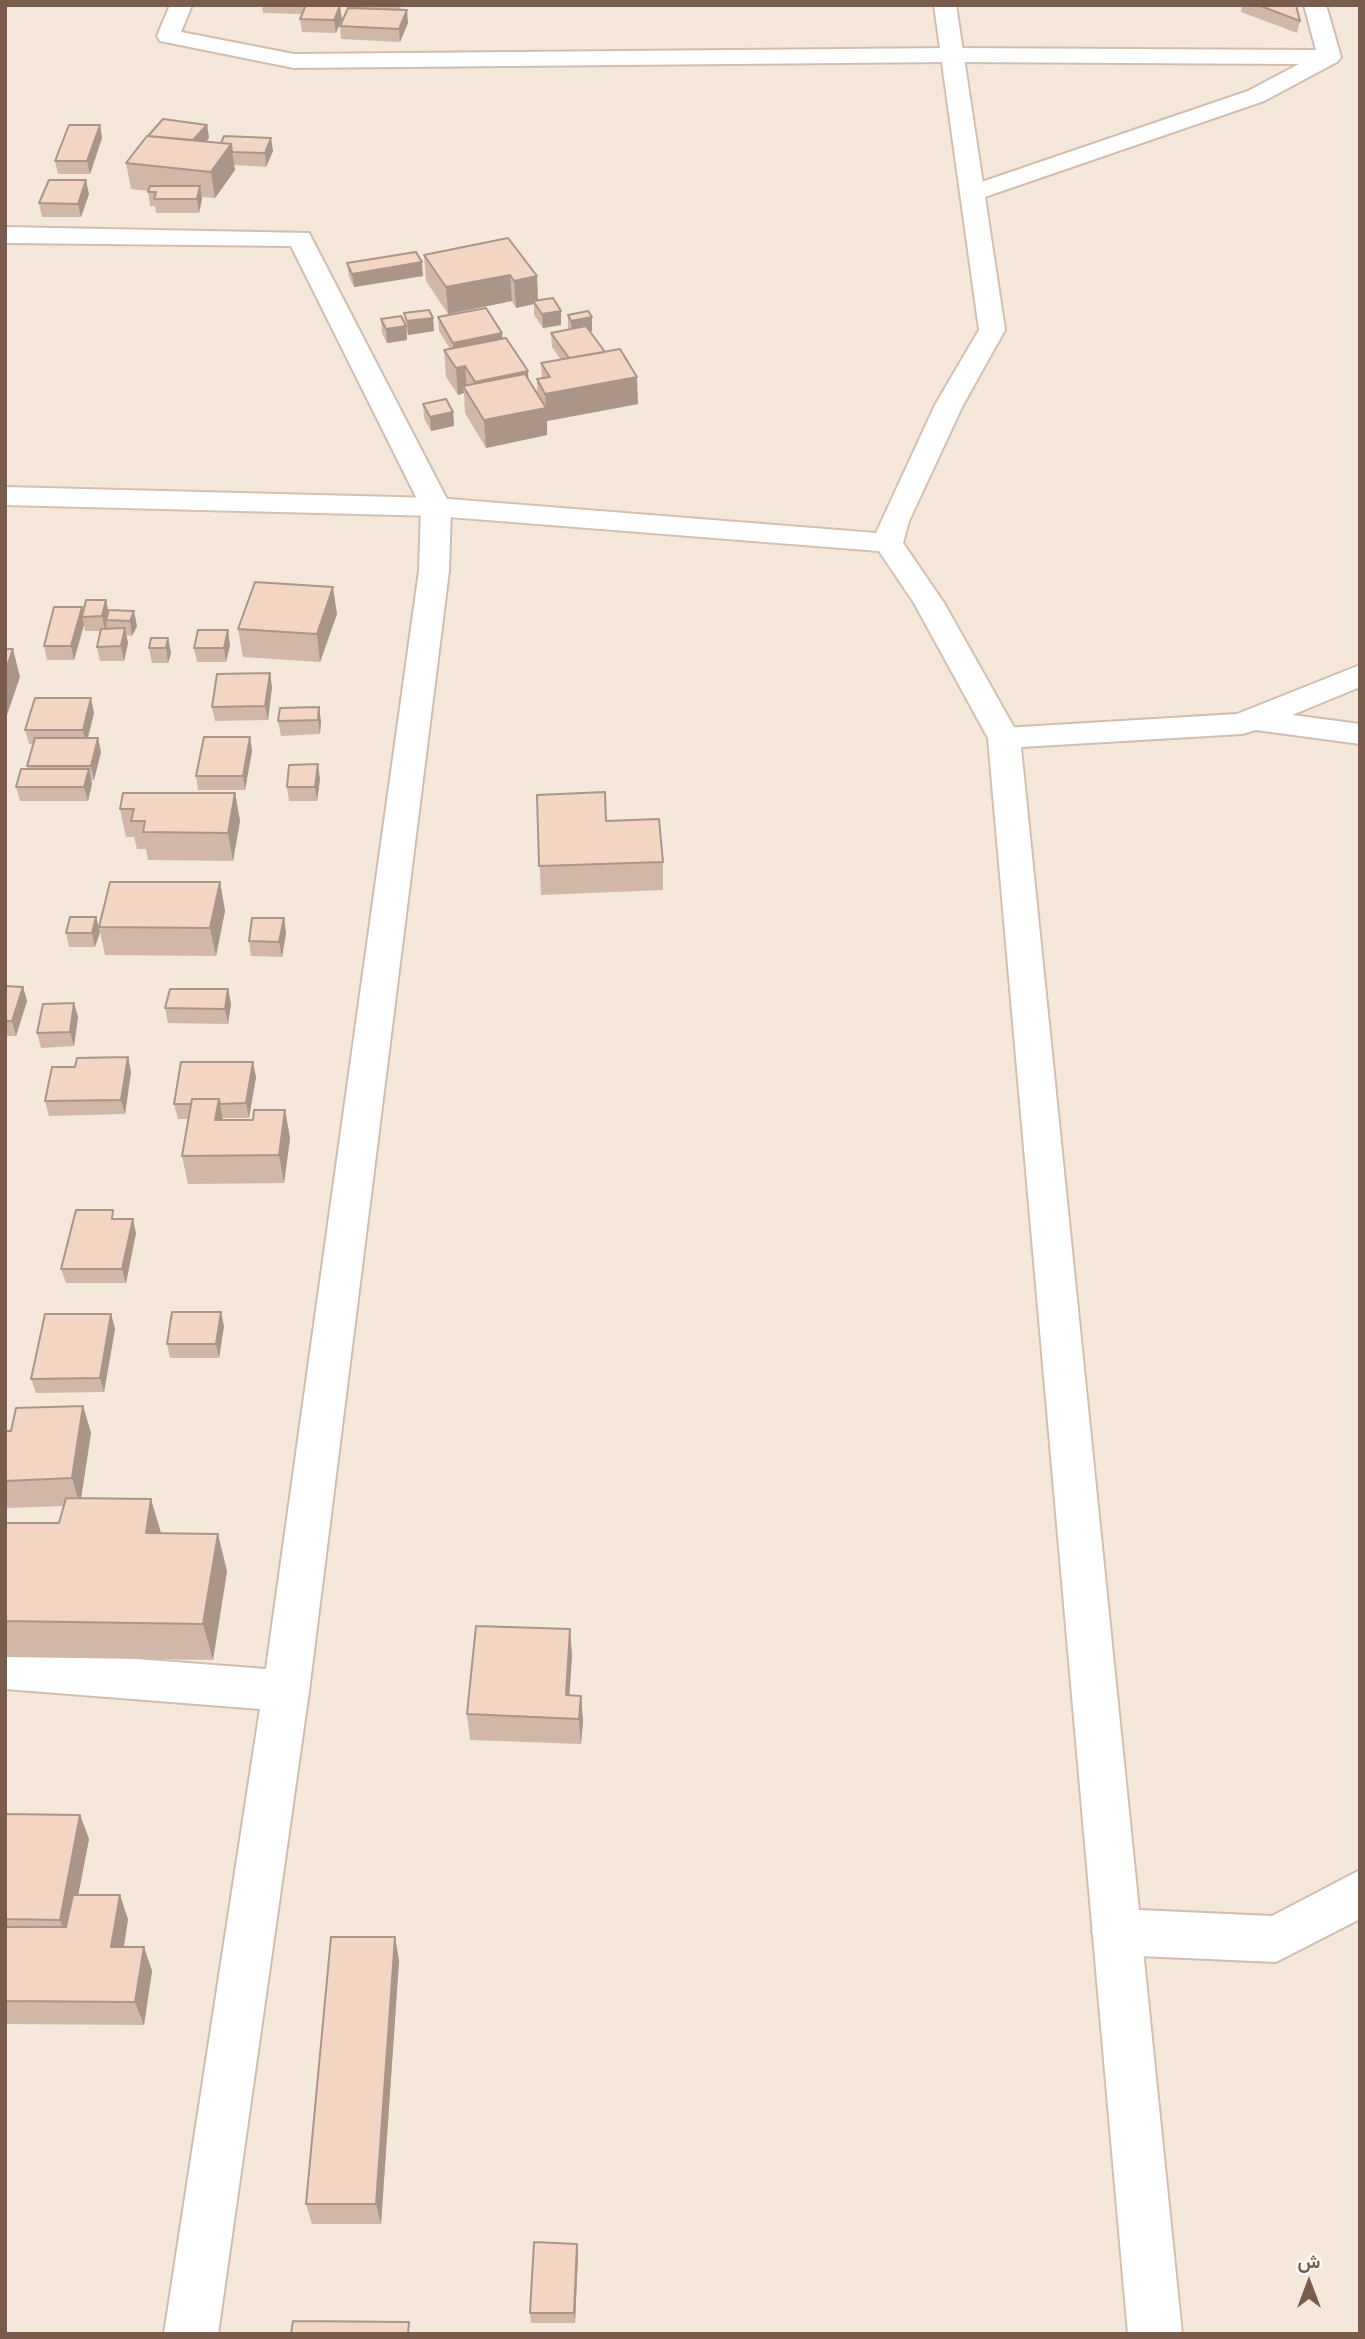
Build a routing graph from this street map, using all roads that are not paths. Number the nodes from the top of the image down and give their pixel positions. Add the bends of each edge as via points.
1 (181, 5) edge
2 (945, 5) edge
3 (1322, 9) edge
4 (951, 55) junction
5 (1329, 57) junction
6 (973, 193) junction
7 (5, 235) edge
8 (5, 496) edge
9 (436, 507) junction
10 (888, 543) junction
11 (1360, 675) edge
12 (1252, 720) junction
13 (1360, 734) edge
14 (1004, 738) junction
15 (5, 1669) edge
16 (286, 1691) junction
17 (1360, 1893) edge
18 (1116, 1933) junction
19 (191, 2334) edge
20 (1155, 2334) edge

1 - 4 street via 168,36 294,61
2 - 4 street
3 - 5 street
4 - 5 street
4 - 6 street
5 - 6 street via 1256,96
6 - 10 street via 992,330 948,405
7 - 9 street via 300,238
8 - 9 street
9 - 10 street
9 - 16 street via 433,584
10 - 14 street via 929,603
11 - 12 street
12 - 13 street
12 - 14 street
14 - 18 street
15 - 16 street
16 - 19 street
17 - 18 street via 1276,1939
18 - 20 street

